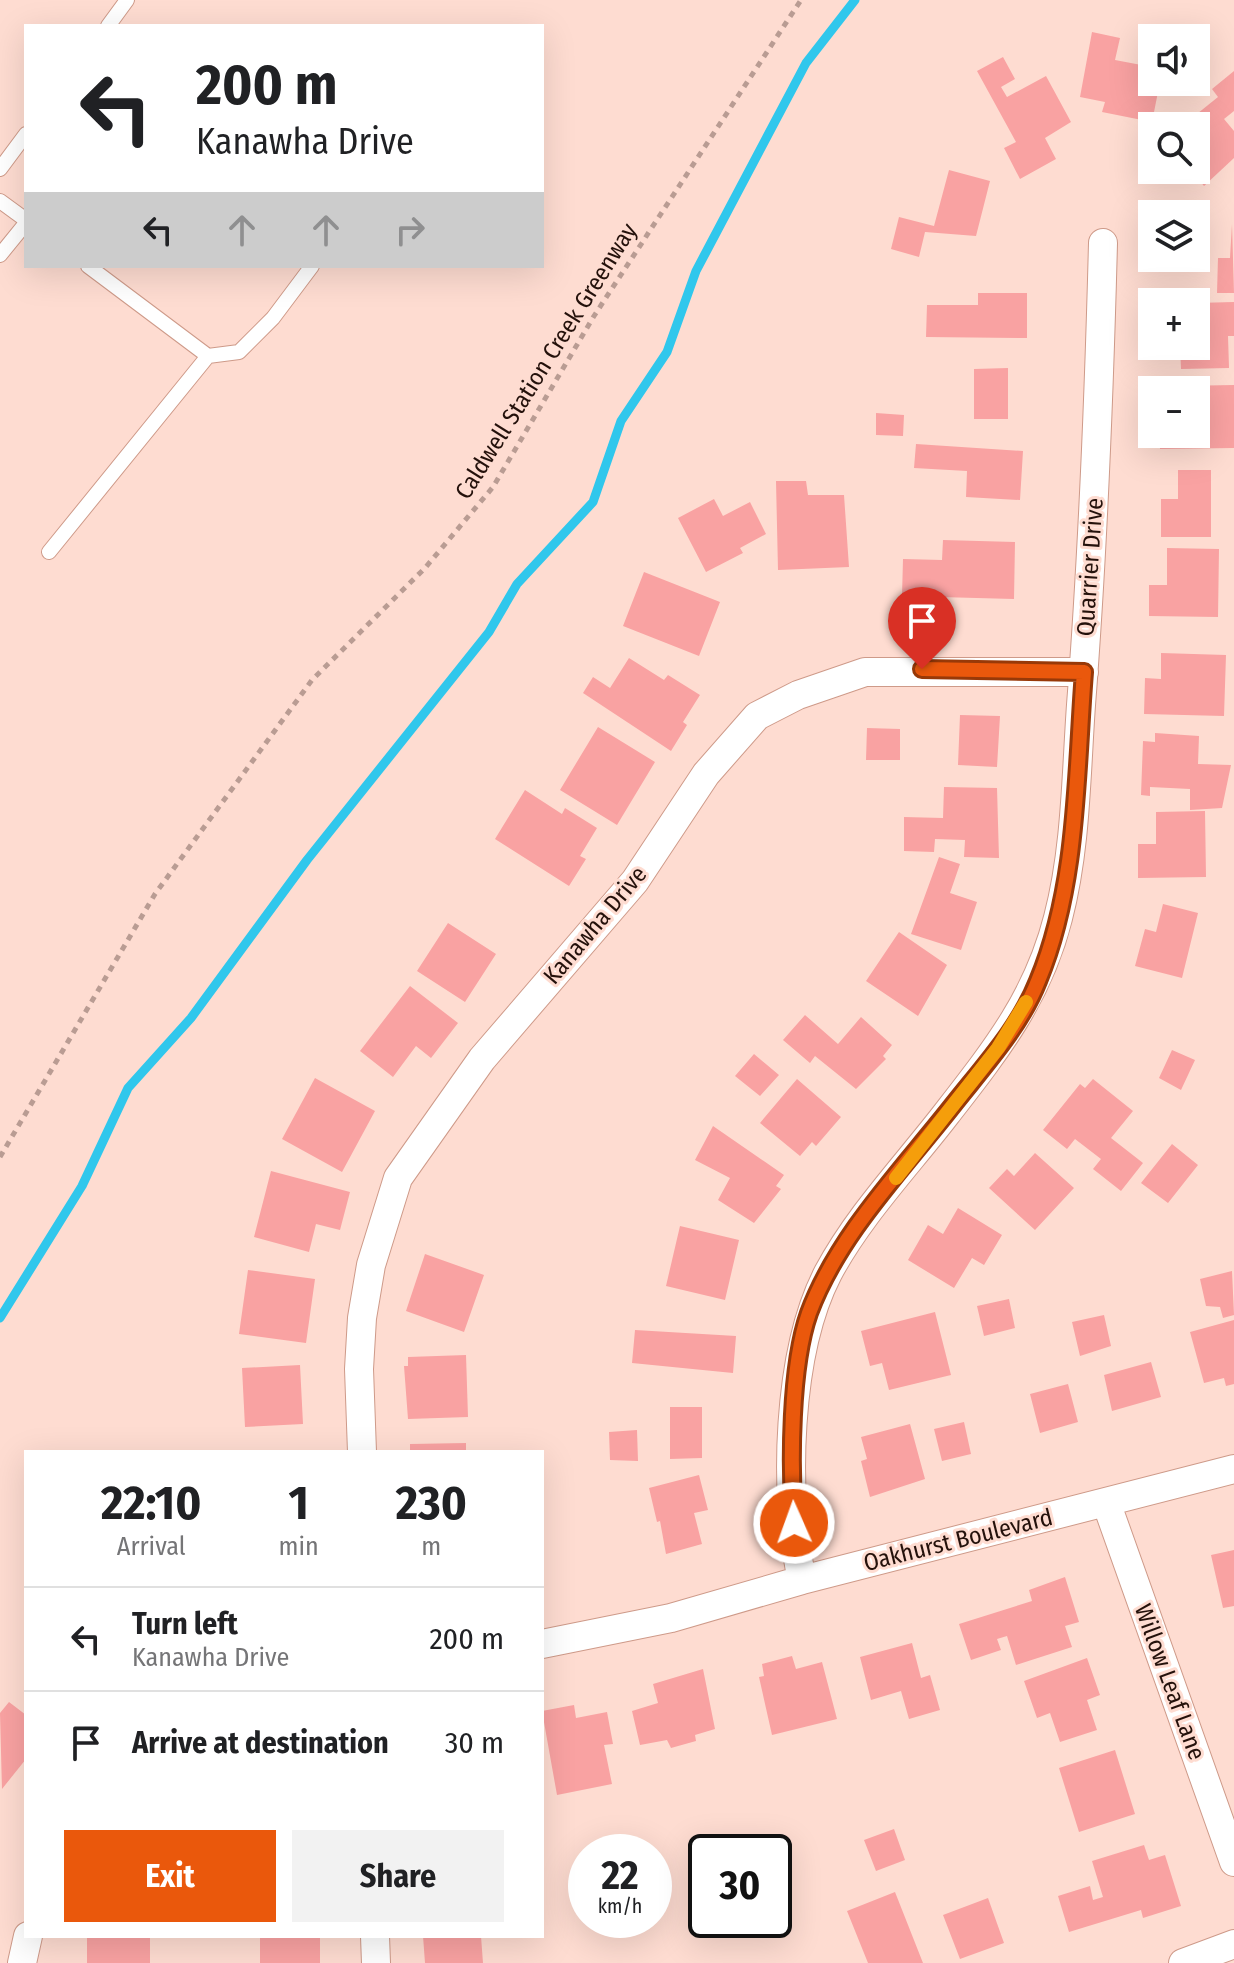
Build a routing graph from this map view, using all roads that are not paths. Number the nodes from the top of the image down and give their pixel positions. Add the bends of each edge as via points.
1 (127, 0) edge
2 (109, 24) edge
3 (24, 137) edge
4 (0, 169) edge
5 (0, 201) edge
6 (24, 220) edge
7 (24, 225) edge
8 (1103, 243) dead end
9 (0, 255) edge
10 (91, 268) edge
11 (310, 268) edge
12 (208, 356) junction
13 (49, 552) dead end
14 (1084, 672) junction
15 (362, 1450) edge
16 (1234, 1469) edge
17 (1106, 1502) junction
18 (802, 1580) junction
19 (544, 1644) edge
20 (1234, 1862) edge
21 (28, 1938) edge
22 (375, 1938) edge
23 (1234, 1944) edge
24 (22, 1963) edge
25 (376, 1963) edge
26 (1183, 1963) edge

1 - 2 lane
3 - 4 lane
5 - 6 lane
7 - 9 lane
8 - 14 street, Quarrier Drive
10 - 12 lane
11 - 12 lane via 239,352
12 - 13 lane
14 - 15 street, Kanawha Drive via 865,672 757,716 706,774 635,881 482,1059 398,1178 371,1265 362,1318
14 - 18 street, Quarrier Drive via 1069,857 1059,916 1038,983 998,1048 851,1235 809,1315 796,1390 792,1497
16 - 17 street, Oakhurst Boulevard
17 - 18 street, Oakhurst Boulevard
17 - 20 street, Willow Leaf Lane
18 - 19 street, Oakhurst Boulevard via 671,1618
21 - 24 street
22 - 25 street
23 - 26 street

